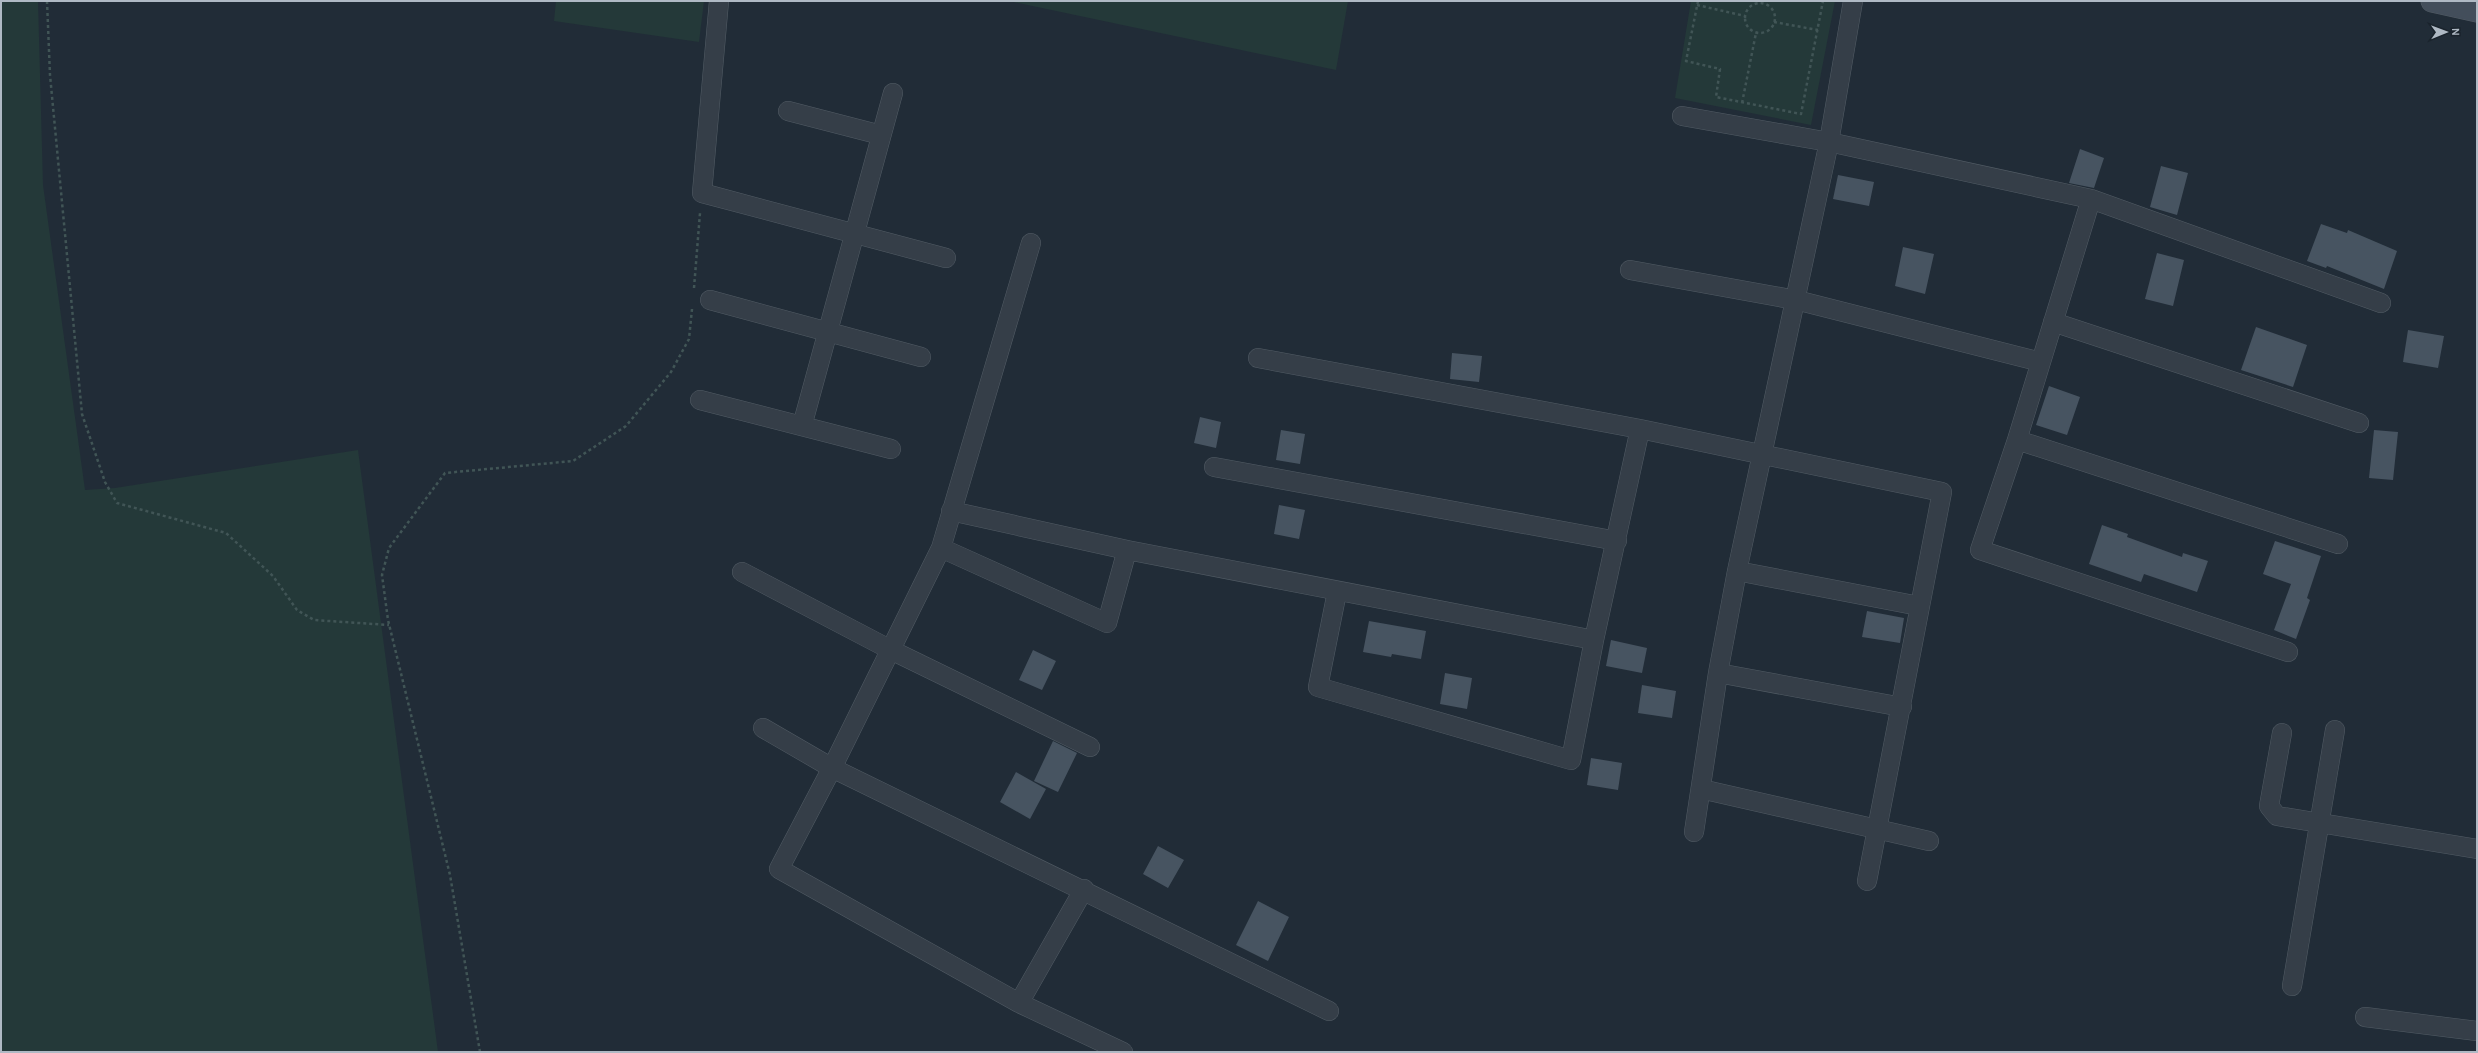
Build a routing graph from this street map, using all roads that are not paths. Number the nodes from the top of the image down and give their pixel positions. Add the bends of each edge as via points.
1 (719, 1) edge
2 (1853, 1) edge
3 (2432, 1) edge
4 (2477, 11) edge
5 (893, 93) dead end
6 (788, 111) dead end
7 (1682, 116) dead end
8 (881, 136) junction
9 (1829, 142) junction
10 (2091, 199) junction
11 (854, 233) junction
12 (1032, 243) dead end
13 (946, 258) dead end
14 (1630, 270) dead end
15 (699, 298) road end
16 (1796, 300) junction
17 (2381, 303) dead end
18 (2053, 322) junction
19 (827, 331) junction
20 (921, 357) dead end
21 (1258, 358) dead end
22 (2041, 362) junction
23 (700, 400) dead end
24 (2359, 423) dead end
25 (802, 426) junction
26 (1640, 429) junction
27 (2017, 440) junction
28 (891, 449) dead end
29 (1762, 454) junction
30 (1214, 467) dead end
31 (951, 511) junction
32 (1617, 541) junction
33 (2338, 544) dead end
34 (941, 548) junction
35 (1127, 550) junction
36 (1737, 571) junction
37 (742, 572) dead end
38 (1337, 592) junction
39 (1919, 606) junction
40 (1594, 640) junction
41 (891, 650) junction
42 (2288, 652) dead end
43 (1718, 673) junction
44 (1902, 707) junction
45 (763, 728) dead end
46 (2335, 730) dead end
47 (2282, 733) dead end
48 (1090, 747) dead end
49 (832, 768) junction
50 (1701, 790) junction
51 (2319, 824) junction
52 (1878, 830) junction
53 (1694, 832) dead end
54 (1929, 841) dead end
55 (2477, 849) edge
56 (1867, 881) dead end
57 (1084, 889) junction
58 (2292, 986) dead end
59 (1019, 1002) junction
60 (1329, 1011) dead end
61 (2365, 1017) dead end
62 (2477, 1031) edge
63 (1123, 1052) edge

1 - 11 street via 702,193
2 - 9 street
3 - 4 main road
5 - 8 street
6 - 8 street
7 - 9 street
8 - 11 street
9 - 10 street
9 - 16 street
10 - 17 street
10 - 18 street
11 - 13 street
11 - 19 street
12 - 31 street
14 - 16 street
15 - 19 street
16 - 22 street
16 - 29 street
18 - 22 street
18 - 24 street
19 - 20 street
19 - 25 street
21 - 26 street
22 - 27 street
23 - 25 street
25 - 28 street
26 - 29 street
26 - 32 street
27 - 33 street
27 - 42 street via 1980,550
29 - 36 street
29 - 39 street via 1942,492
30 - 32 street
31 - 34 street
31 - 35 street
32 - 40 street
34 - 35 street via 1107,623
34 - 41 street
35 - 38 street
36 - 39 street
36 - 43 street
37 - 41 street
38 - 40 street
38 - 40 street via 1318,687 1571,760
39 - 44 street
41 - 48 street
41 - 49 street
43 - 44 street
43 - 50 street
44 - 52 street
45 - 49 street
46 - 51 street
47 - 51 street via 2269,806 2277,816
49 - 57 street
49 - 59 street via 779,869
50 - 52 street
50 - 53 street
51 - 55 street
51 - 58 street
52 - 54 street
52 - 56 street
57 - 59 street
57 - 60 street
59 - 63 street
61 - 62 street

